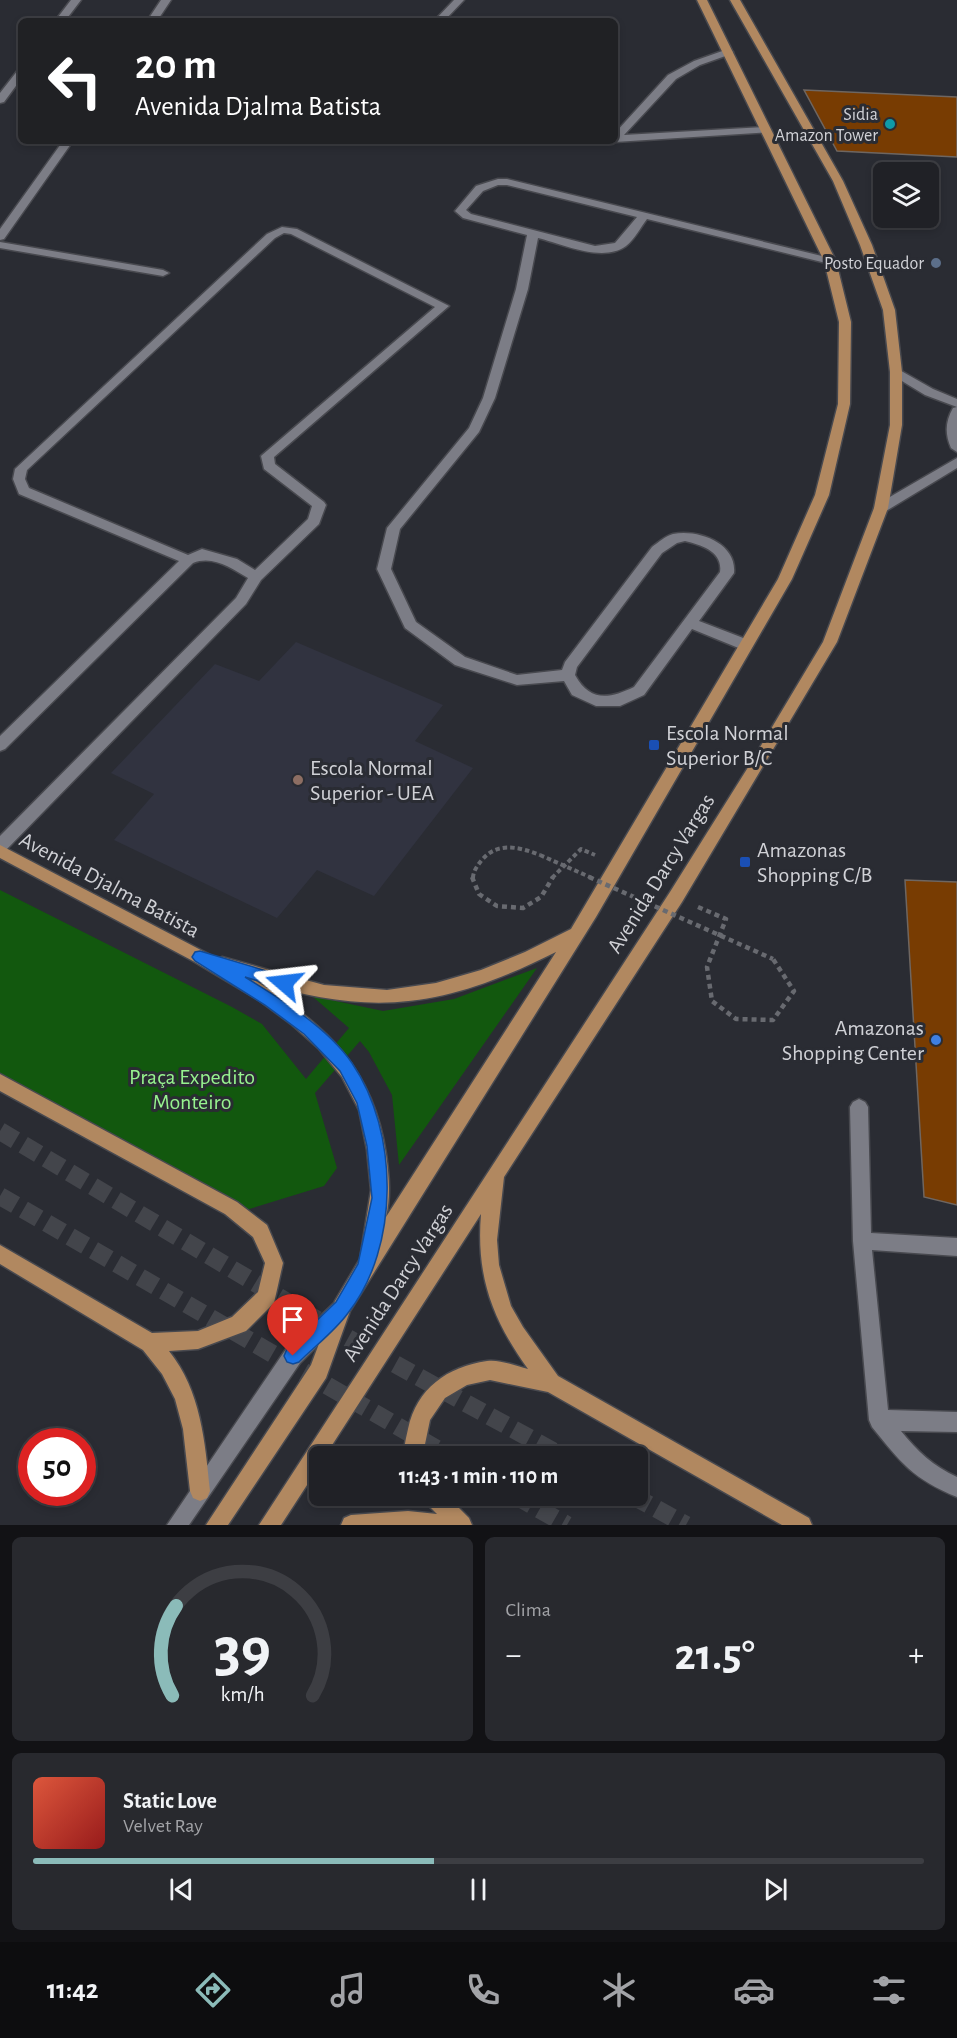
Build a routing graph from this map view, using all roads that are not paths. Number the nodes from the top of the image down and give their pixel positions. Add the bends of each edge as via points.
1 (76, 0) edge
2 (166, 0) edge
3 (459, 0) edge
4 (702, 0) edge
5 (735, 0) edge
6 (62, 18) edge
7 (154, 18) edge
8 (442, 18) edge
9 (728, 52) junction
10 (18, 76) edge
11 (0, 100) edge
12 (766, 130) junction
13 (618, 136) edge
14 (618, 139) edge
15 (66, 144) edge
16 (643, 217) junction
17 (533, 233) junction
18 (0, 237) edge
19 (0, 245) edge
20 (830, 261) junction
21 (163, 273) dead end
22 (896, 372) junction
23 (957, 403) edge
24 (957, 411) edge
25 (957, 448) edge
26 (957, 462) edge
27 (881, 508) junction
28 (188, 560) junction
29 (256, 577) junction
30 (690, 623) junction
31 (746, 645) junction
32 (568, 675) junction
33 (0, 745) edge
34 (0, 846) edge
35 (0, 851) edge
36 (578, 932) junction
37 (200, 957) junction
38 (0, 1082) edge
39 (859, 1107) dead end
40 (499, 1169) junction
41 (862, 1241) junction
42 (957, 1247) edge
43 (0, 1254) edge
44 (366, 1266) junction
45 (342, 1307) junction
46 (150, 1343) junction
47 (551, 1383) junction
48 (879, 1420) junction
49 (957, 1422) edge
50 (415, 1446) edge
51 (957, 1487) edge
52 (200, 1491) junction
53 (443, 1506) edge
54 (177, 1525) edge
55 (216, 1525) edge
56 (269, 1525) edge
57 (351, 1525) edge
58 (439, 1525) edge
59 (462, 1525) edge
60 (802, 1525) edge

1 - 6 street
2 - 7 street
3 - 8 street
4 - 9 main road, Avenida Darcy Vargas
5 - 22 main road, Avenida Darcy Vargas via 838,181 866,245 889,310
9 - 12 main road, Avenida Darcy Vargas
9 - 13 street via 672,77
10 - 11 street
12 - 14 street
12 - 20 main road, Avenida Darcy Vargas
15 - 18 street
16 - 17 street via 621,247 610,251
16 - 17 street via 490,181 460,211
16 - 20 street
17 - 32 street via 522,288 489,398 475,429 394,528 384,569 410,625 460,661 517,680
19 - 21 street
20 - 31 main road, Avenida Darcy Vargas via 845,322 844,404 822,495 785,579
22 - 23 street
22 - 27 main road, Avenida Darcy Vargas via 896,425
24 - 25 street via 951,437
26 - 27 street
27 - 40 main road, Avenida Darcy Vargas via 830,642 676,897
28 - 29 street via 202,554 232,562
28 - 29 street via 24,491 19,479 21,469 271,236 282,230 293,231 443,306 267,456 269,466 320,505 314,520
28 - 33 street
29 - 34 street via 241,601
30 - 31 street
30 - 32 street via 639,691 628,698 601,702 588,698 577,691
30 - 32 street via 729,566 718,549 685,537 673,539 657,550 570,666
31 - 36 main road, Avenida Darcy Vargas
35 - 37 main road, Avenida Djalma Batista
36 - 37 main road, Avenida Djalma Batista via 494,973 386,997 284,983
36 - 44 main road, Avenida Darcy Vargas
37 - 44 main road, Avenida Djalma Batista via 271,1000 309,1029 345,1067 365,1102 375,1146 380,1198
38 - 46 main road via 231,1208 260,1231 274,1263 267,1297 239,1324 198,1340
39 - 41 street
40 - 47 main road via 488,1216 488,1258 497,1299 516,1338
40 - 56 main road, Avenida Darcy Vargas
41 - 42 street
41 - 48 street
43 - 46 main road
44 - 45 main road, Avenida Darcy Vargas
45 - 52 street, Avenida Darcy Vargas via 293,1356
45 - 55 main road, Avenida Darcy Vargas via 319,1371
46 - 52 main road via 169,1367 184,1397 193,1430
47 - 50 main road via 490,1370 463,1376 438,1391 421,1416
47 - 60 main road
48 - 49 street
48 - 51 street via 913,1461
52 - 54 street, Avenida Darcy Vargas
53 - 59 main road
57 - 58 main road via 408,1521

